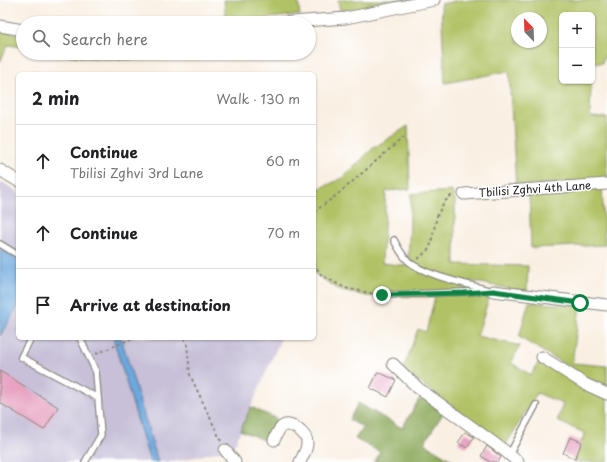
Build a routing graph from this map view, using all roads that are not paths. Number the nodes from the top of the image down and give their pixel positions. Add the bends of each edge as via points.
1 (434, 0) edge
2 (420, 1) edge
3 (316, 20) edge
4 (0, 26) edge
5 (16, 29) edge
6 (0, 170) edge
7 (16, 180) edge
8 (607, 184) edge
9 (464, 194) road end
10 (394, 240) dead end
11 (0, 244) edge
12 (16, 254) edge
13 (493, 291) junction
14 (382, 295) road end
15 (607, 305) edge
16 (30, 340) edge
17 (81, 340) edge
18 (542, 357) dead end
19 (393, 364) dead end
20 (607, 394) edge
21 (98, 398) junction
22 (536, 405) dead end
23 (274, 440) dead end
24 (225, 450) road end
25 (509, 454) junction
26 (85, 462) edge
27 (235, 462) edge
28 (300, 462) edge
29 (518, 462) edge

1 - 2 street
2 - 3 street via 346,18
4 - 5 street
6 - 7 street
8 - 9 street, Tbilisi Zghvi 4th Lane
10 - 13 lane via 398,250 409,262 432,274
11 - 12 lane
13 - 14 lane
13 - 15 street
16 - 21 lane via 20,357
17 - 21 lane via 96,372
18 - 20 street via 585,384
19 - 25 street via 418,388
21 - 26 lane via 101,435
22 - 25 lane
23 - 28 street via 283,426 289,425 302,432 307,439 307,445
24 - 27 street
25 - 29 street

